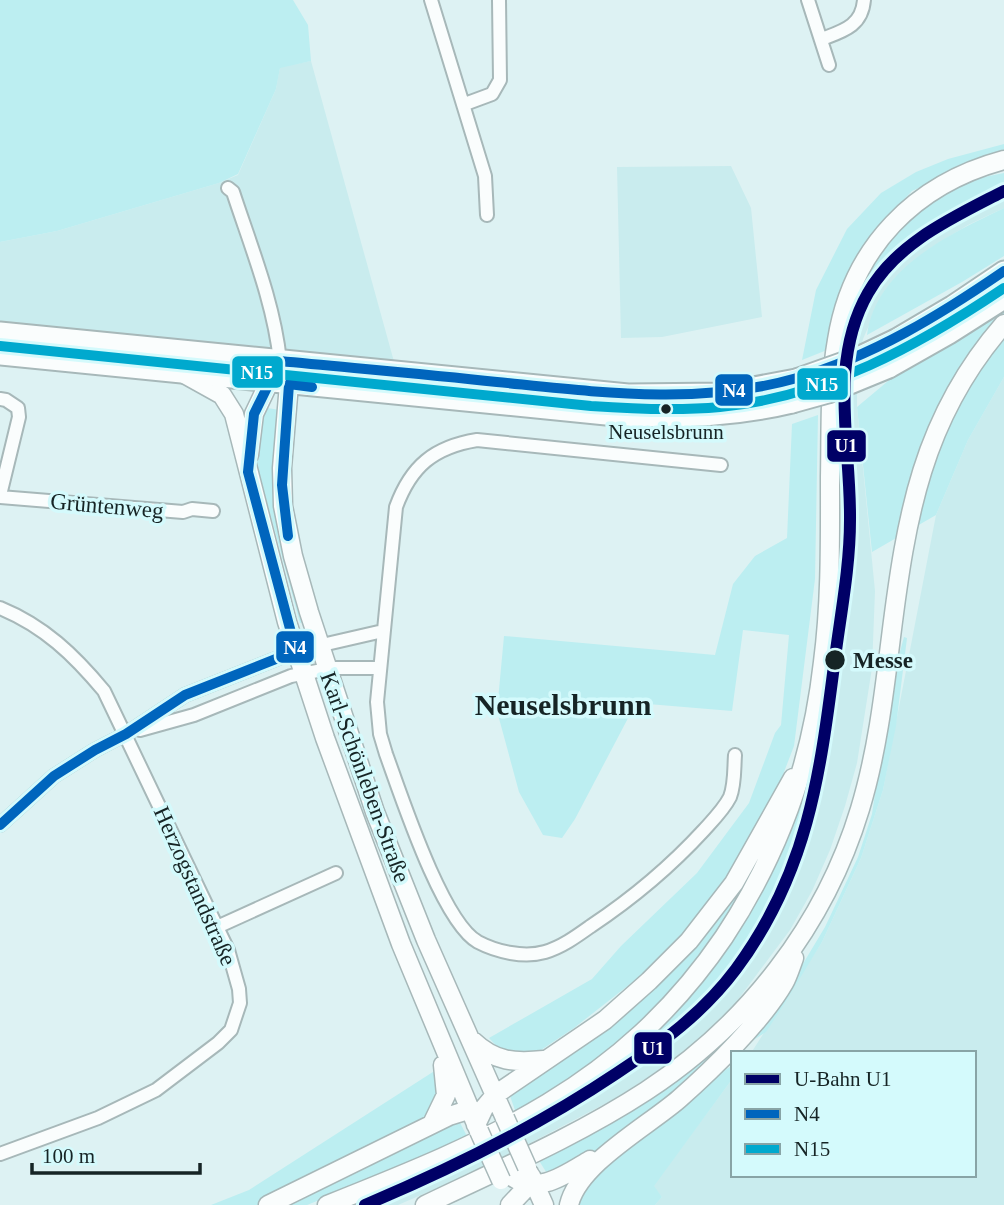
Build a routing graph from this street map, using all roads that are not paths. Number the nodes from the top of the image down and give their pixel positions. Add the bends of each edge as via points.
1 (431, 0) edge
2 (499, 0) edge
3 (808, 0) edge
4 (864, 0) edge
5 (822, 38) junction
6 (829, 65) dead end
7 (465, 104) junction
8 (1001, 161) edge
9 (228, 188) dead end
10 (487, 215) dead end
11 (1004, 271) edge
12 (1004, 299) edge
13 (1004, 324) edge
14 (0, 332) edge
15 (0, 355) edge
16 (280, 361) junction
17 (180, 372) junction
18 (268, 382) junction
19 (289, 384) junction
20 (0, 399) edge
21 (721, 465) dead end
22 (248, 472) junction
23 (0, 496) edge
24 (213, 511) dead end
25 (0, 608) edge
26 (383, 631) junction
27 (320, 644) junction
28 (296, 651) junction
29 (379, 668) junction
30 (327, 670) junction
31 (304, 673) junction
32 (126, 734) junction
33 (735, 755) dead end
34 (805, 761) junction
35 (0, 825) edge
36 (336, 873) dead end
37 (217, 927) junction
38 (804, 932) junction
39 (438, 1037) junction
40 (470, 1039) junction
41 (547, 1060) junction
42 (495, 1095) junction
43 (485, 1120) junction
44 (432, 1124) junction
45 (615, 1148) junction
46 (0, 1154) edge
47 (501, 1173) junction
48 (530, 1177) junction
49 (268, 1205) edge
50 (327, 1205) edge
51 (425, 1205) edge
52 (512, 1205) edge
53 (544, 1205) edge
54 (569, 1205) edge

1 - 7 street
2 - 7 street via 499,80 492,94
3 - 5 street
4 - 5 street via 855,24
5 - 6 street
7 - 10 street via 485,176
8 - 34 main road via 951,179 902,214 869,254 844,307 831,395 826,635
9 - 16 street via 260,276
11 - 16 main road, bridge via 896,339 858,357 796,379 722,393 637,395
12 - 19 main road, bridge via 889,368 793,403 723,415 650,418 588,414
13 - 38 main road via 954,392 924,460 902,554 865,789 843,856
14 - 16 main road
15 - 17 main road
16 - 18 main road, Karl-Schönleben-Straße
16 - 19 main road, Karl-Schönleben-Straße
17 - 18 main road
17 - 22 main road, Karl-Schönleben-Straße via 226,399
18 - 19 main road
18 - 22 main road, Karl-Schönleben-Straße via 252,423
19 - 27 main road, Karl-Schönleben-Straße via 283,506
20 - 23 street via 18,408 19,417
21 - 26 street via 477,440 441,450 422,463 396,506
22 - 28 main road, Karl-Schönleben-Straße
23 - 24 street, Grüntenweg
25 - 32 street, Herzogstandstraße via 57,640 80,661 104,691
26 - 27 street
26 - 29 street
27 - 28 street
27 - 30 main road, Karl-Schönleben-Straße
28 - 31 main road, Karl-Schönleben-Straße
28 - 32 street via 185,695
29 - 30 street
29 - 33 street via 380,734 432,874 465,932 497,950 544,952 623,905 676,860 720,811 732,790
30 - 31 street
30 - 40 main road, Karl-Schönleben-Straße via 375,812
31 - 32 street via 194,715
31 - 39 main road, Karl-Schönleben-Straße via 356,826
32 - 35 street via 54,776
32 - 37 street, Herzogstandstraße
34 - 41 main road via 705,923 617,1009
34 - 50 main road via 781,831 746,901 698,972 639,1036 585,1080 513,1125
36 - 37 street
37 - 46 street, Herzogstandstraße via 239,989 238,1013 218,1044 156,1090 97,1118
38 - 45 main road via 784,982 738,1040 680,1098
38 - 51 main road via 741,1013 667,1077 580,1129
39 - 43 main road, Karl-Schönleben-Straße
39 - 44 main road via 446,1095
40 - 41 main road via 503,1060
40 - 42 main road, Karl-Schönleben-Straße
41 - 42 main road
42 - 43 main road, Karl-Schönleben-Straße
43 - 44 main road via 453,1114
43 - 47 main road, Karl-Schönleben-Straße, bridge
43 - 48 main road, Karl-Schönleben-Straße, bridge via 514,1138
44 - 49 main road
45 - 48 main road via 552,1181
45 - 54 main road via 580,1180
47 - 48 main road
47 - 52 main road, Karl-Schönleben-Straße
48 - 52 main road
48 - 53 main road, Karl-Schönleben-Straße

